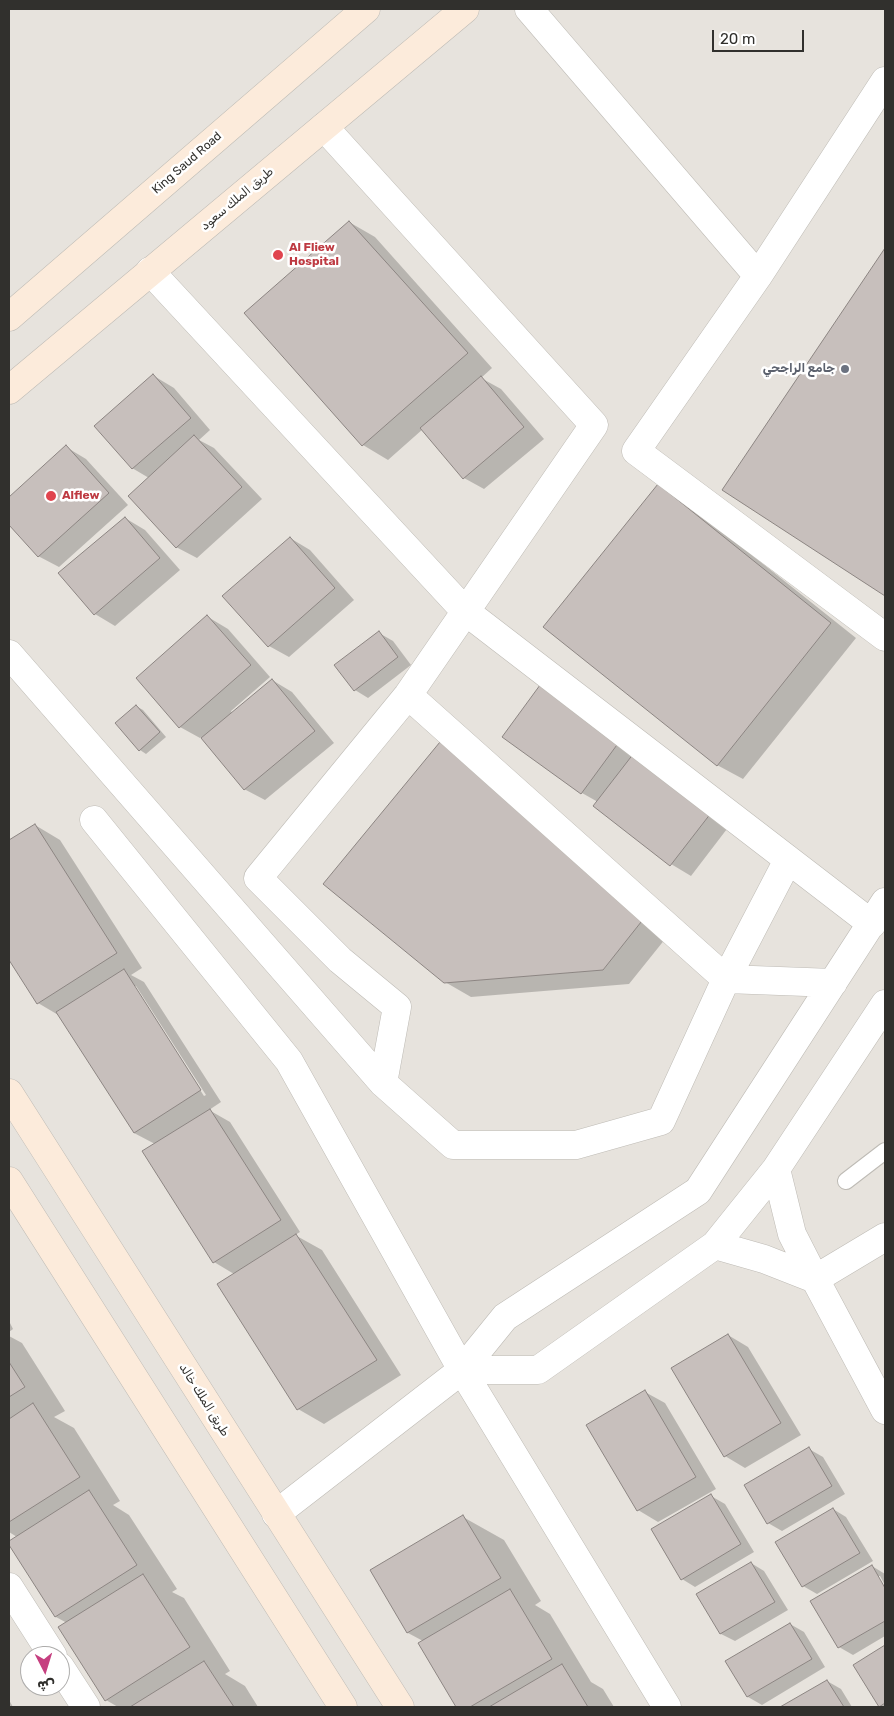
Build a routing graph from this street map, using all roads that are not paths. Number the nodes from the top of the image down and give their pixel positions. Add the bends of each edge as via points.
1 (366, 9) edge
2 (465, 9) edge
3 (536, 11) edge
4 (885, 81) edge
5 (324, 127) junction
6 (150, 271) junction
7 (758, 276) junction
8 (9, 317) edge
9 (9, 390) edge
10 (465, 611) junction
11 (885, 637) edge
12 (9, 654) edge
13 (408, 695) junction
14 (94, 820) dead end
15 (788, 860) junction
16 (878, 913) edge
17 (726, 979) junction
18 (833, 983) junction
19 (885, 1004) edge
20 (382, 1083) junction
21 (9, 1093) edge
22 (885, 1151) edge
23 (776, 1169) junction
24 (846, 1181) dead end
25 (9, 1182) edge
26 (885, 1237) edge
27 (716, 1245) junction
28 (815, 1279) junction
29 (462, 1370) junction
30 (885, 1410) edge
31 (276, 1514) junction
32 (9, 1587) edge
33 (47, 1646) edge
34 (70, 1682) edge
35 (341, 1706) edge
36 (86, 1707) edge
37 (400, 1707) edge
38 (667, 1707) edge

1 - 8 main road, King Saud Road
2 - 5 main road, طريق الملك سعود
3 - 7 street
4 - 7 street
5 - 6 main road, طريق الملك سعود
5 - 10 street via 594,425
6 - 9 main road, طريق الملك سعود
6 - 10 street
7 - 11 street via 636,451
10 - 13 street
10 - 15 street
12 - 20 street
13 - 17 street
13 - 20 street via 258,878 340,960 397,1007
14 - 29 street via 289,1061
15 - 16 street
15 - 17 street
16 - 18 street
17 - 18 street
17 - 20 street via 661,1121 576,1145 453,1145
18 - 29 street via 698,1191 505,1317
19 - 23 street
21 - 31 main road, طريق الملك خالد
22 - 24 lane
23 - 27 street
23 - 28 street via 792,1234
25 - 35 main road
26 - 28 street
27 - 28 street
27 - 29 street via 538,1370
28 - 30 street
29 - 31 street
29 - 38 street
31 - 37 main road, طريق الملك خالد
32 - 33 street
34 - 36 street

